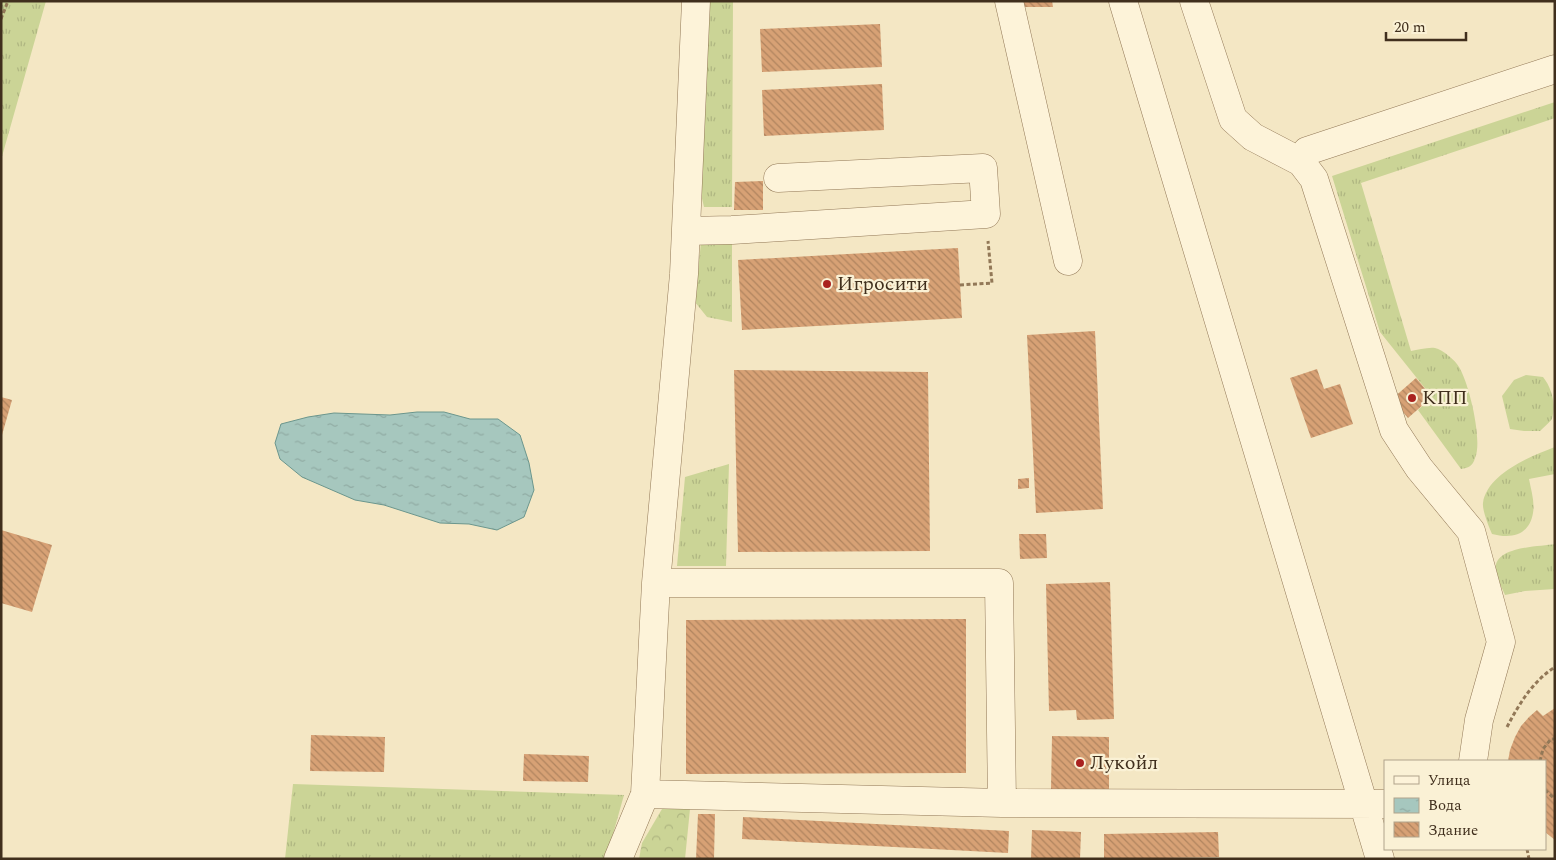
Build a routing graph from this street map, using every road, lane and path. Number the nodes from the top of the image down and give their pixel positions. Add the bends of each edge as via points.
1 (8, 1) edge
2 (696, 1) edge
3 (1009, 1) edge
4 (1123, 1) edge
5 (1194, 1) edge
6 (1, 19) edge
7 (1555, 69) edge
8 (1301, 162) junction
9 (778, 178) dead end
10 (986, 214) junction
11 (686, 231) junction
12 (1068, 261) dead end
13 (960, 285) dead end
14 (656, 583) junction
15 (1555, 667) edge
16 (1505, 735) dead end
17 (1555, 739) edge
18 (1473, 760) edge
19 (1540, 760) edge
20 (645, 794) junction
21 (1002, 803) junction
22 (1374, 804) edge
23 (618, 859) edge
24 (1380, 859) edge

1 - 6 path
2 - 11 street
3 - 12 street
4 - 22 street
5 - 8 street via 1233,119 1253,137
7 - 8 street via 1307,151
8 - 18 street via 1314,178 1394,430 1419,468 1471,531 1501,642 1479,720
9 - 10 street via 983,168
10 - 11 street
10 - 13 path via 992,283
11 - 14 street
14 - 20 street
14 - 21 street via 999,583
15 - 16 path via 1543,674 1526,695
17 - 19 path via 1551,739 1543,749
20 - 21 street
20 - 23 street
21 - 22 street
22 - 24 street

